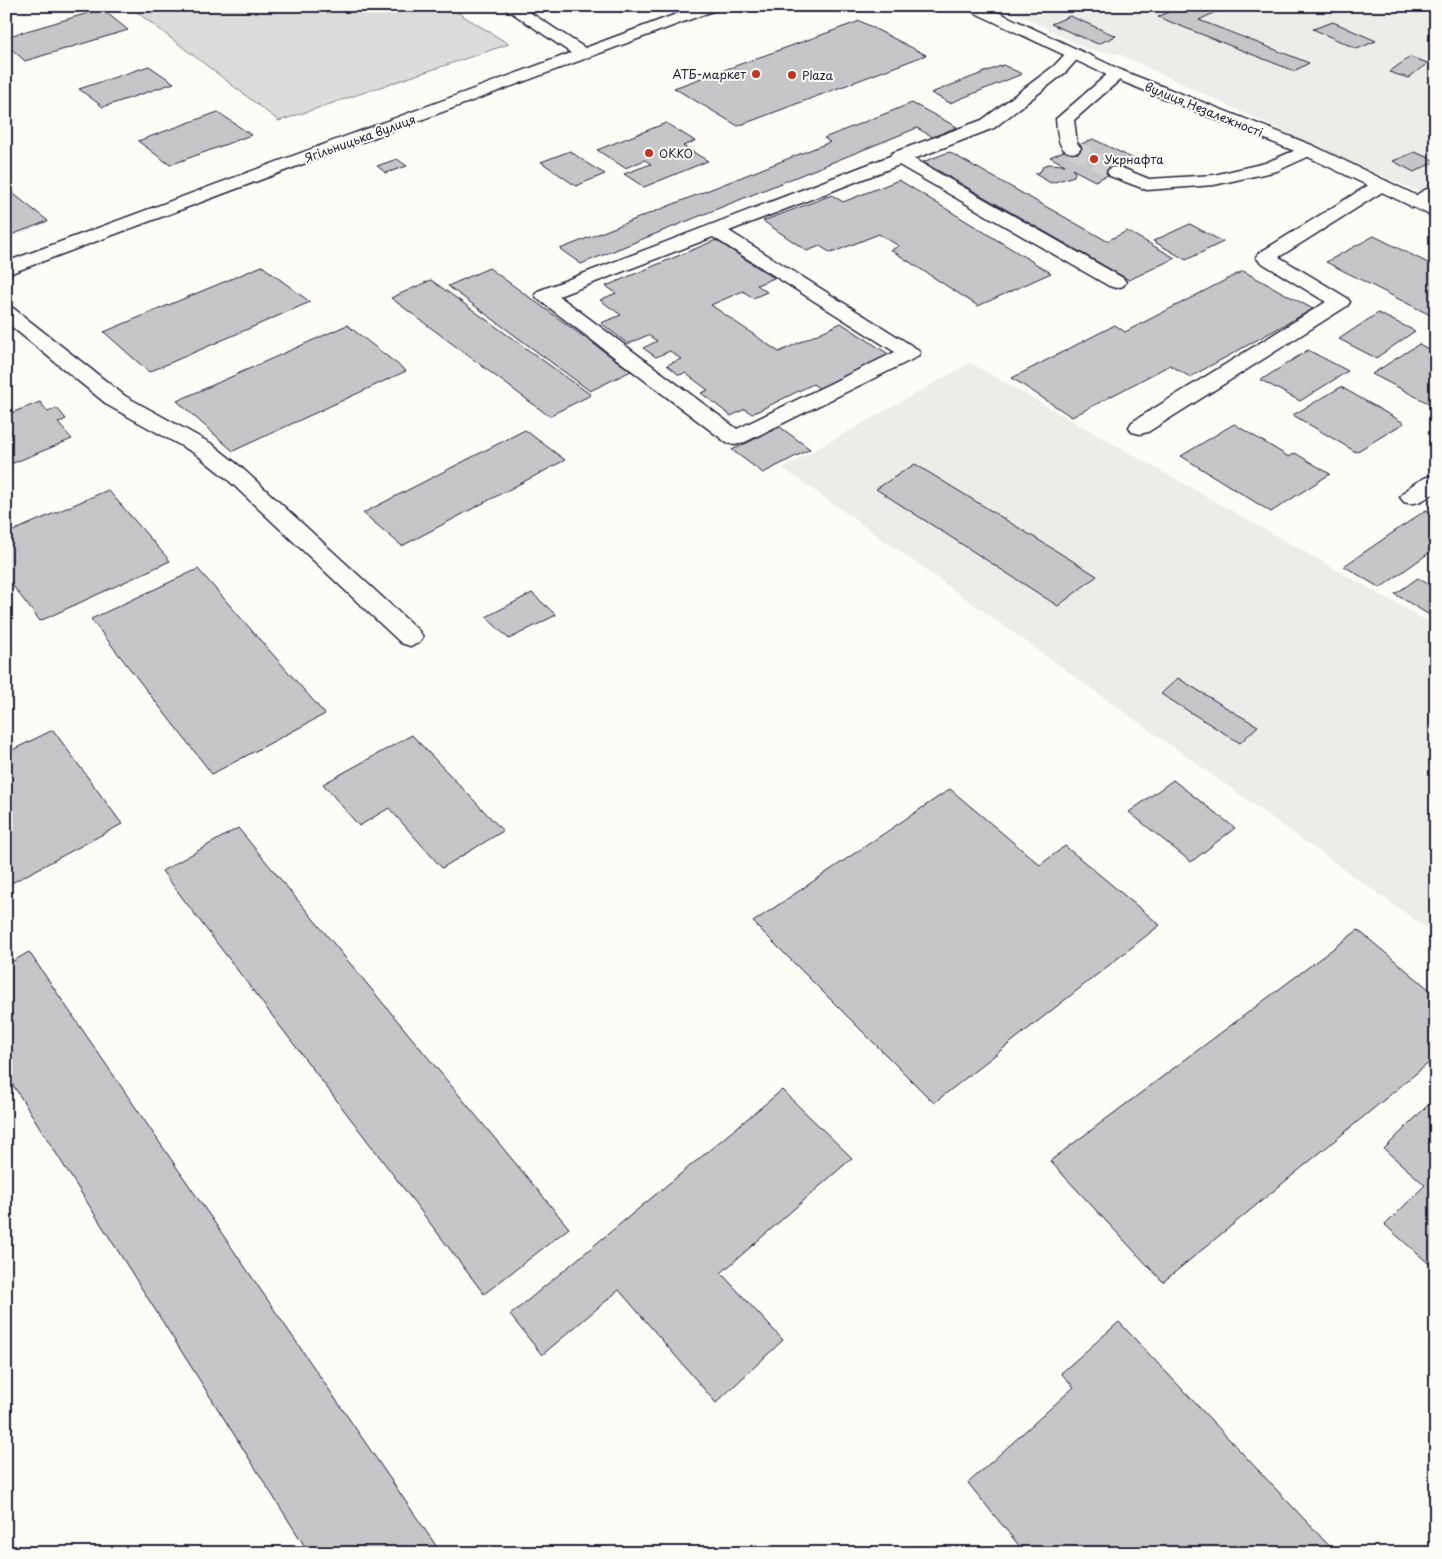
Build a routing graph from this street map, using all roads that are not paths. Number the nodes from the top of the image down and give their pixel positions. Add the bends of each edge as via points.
1 (509, 6) edge
2 (713, 6) edge
3 (972, 6) edge
4 (584, 55) junction
5 (1073, 55) junction
6 (1117, 74) junction
7 (1072, 148) dead end
8 (1308, 150) junction
9 (898, 157) junction
10 (1116, 172) tunnel mouth
11 (1381, 185) junction
12 (1436, 191) edge
13 (1418, 203) junction
14 (1436, 212) edge
15 (715, 230) junction
16 (6, 269) edge
17 (1116, 282) dead end
18 (6, 312) edge
19 (1140, 427) dead end
20 (1436, 482) edge
21 (1412, 497) dead end
22 (410, 637) dead end

1 - 4 main road
2 - 4 main road, Ягільницька вулиця
3 - 5 main road, вулиця Незалежності
4 - 16 main road, Ягільницька вулиця
5 - 6 main road, вулиця Незалежності
5 - 9 main road via 1060,69 988,124
6 - 7 main road via 1065,120 1068,144
6 - 8 main road, вулиця Незалежності
8 - 10 main road via 1271,168 1214,180 1146,185
8 - 11 main road, вулиця Незалежності
9 - 15 main road
9 - 17 main road
11 - 13 main road, вулиця Незалежності
11 - 19 main road via 1266,257 1340,302
12 - 13 main road
13 - 14 main road, вулиця Незалежності
15 - 15 main road via 853,317 910,353 735,438 545,294
18 - 22 main road via 116,401 204,449 234,473
20 - 21 main road

